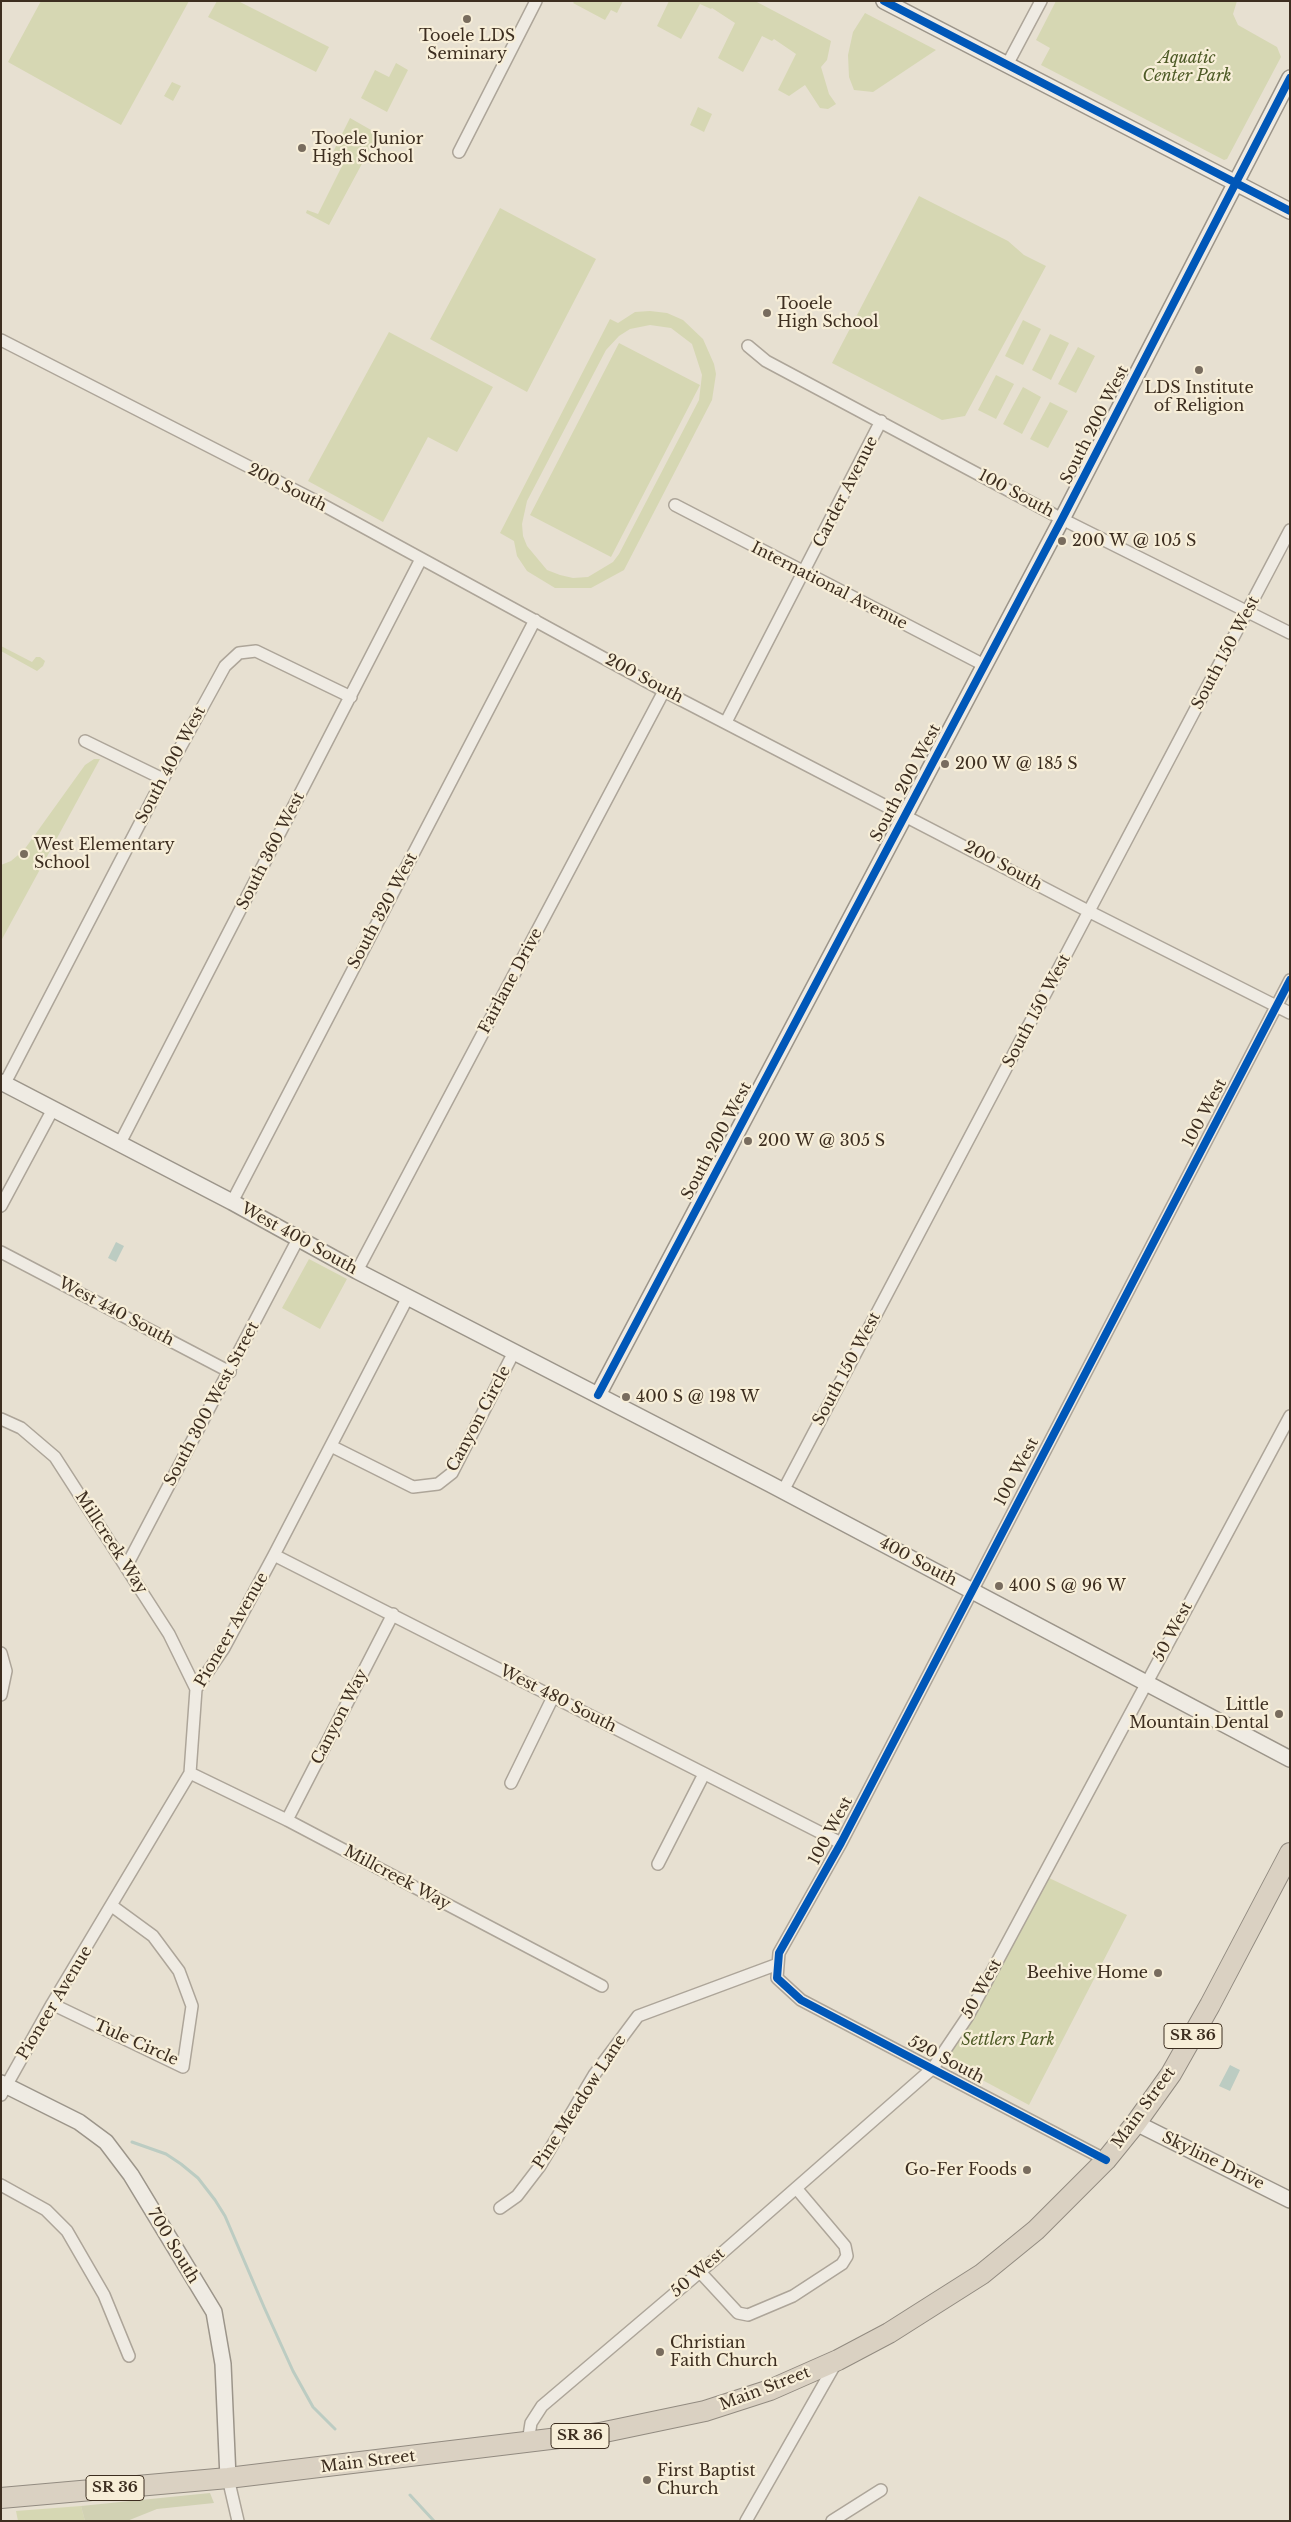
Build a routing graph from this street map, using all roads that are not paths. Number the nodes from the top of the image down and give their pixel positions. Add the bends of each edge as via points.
1 (884, 1) edge
2 (1041, 1) edge
3 (535, 4) edge
4 (1007, 65) junction
5 (1290, 78) edge
6 (459, 152) dead end
7 (1236, 183) junction
8 (1290, 211) edge
9 (2, 342) edge
10 (748, 346) dead end
11 (881, 421) junction
12 (675, 505) dead end
13 (1062, 519) junction
14 (1290, 530) edge
15 (421, 559) junction
16 (804, 574) junction
17 (1249, 611) junction
18 (535, 620) junction
19 (1290, 633) edge
20 (984, 665) junction
21 (664, 691) junction
22 (351, 697) junction
23 (726, 722) junction
24 (85, 741) dead end
25 (163, 779) junction
26 (906, 814) junction
27 (1090, 912) junction
28 (1290, 980) edge
29 (1276, 1005) junction
30 (1290, 1013) edge
31 (3, 1083) edge
32 (53, 1109) junction
33 (120, 1143) junction
34 (232, 1202) junction
35 (1, 1206) edge
36 (298, 1239) junction
37 (1, 1252) edge
38 (357, 1272) junction
39 (408, 1297) junction
40 (514, 1352) junction
41 (230, 1372) junction
42 (598, 1395) junction
43 (1290, 1416) edge
44 (1, 1419) edge
45 (331, 1446) junction
46 (783, 1491) junction
47 (274, 1555) junction
48 (126, 1567) junction
49 (971, 1590) junction
50 (394, 1614) junction
51 (1, 1653) edge
52 (1146, 1683) junction
53 (196, 1689) junction
54 (1, 1695) edge
55 (553, 1697) junction
56 (1290, 1759) edge
57 (190, 1773) junction
58 (704, 1774) junction
59 (511, 1783) dead end
60 (287, 1820) junction
61 (841, 1843) junction
62 (1290, 1853) edge
63 (658, 1864) dead end
64 (112, 1906) junction
65 (778, 1964) junction
66 (778, 1978) joint
67 (602, 1986) dead end
68 (52, 2004) junction
69 (933, 2068) junction
70 (3, 2088) edge
71 (1136, 2123) junction
72 (1106, 2160) junction
73 (1, 2185) edge
74 (796, 2188) junction
75 (1290, 2200) edge
76 (500, 2208) dead end
77 (700, 2272) junction
78 (130, 2356) dead end
79 (838, 2360) junction
80 (528, 2442) junction
81 (228, 2478) junction
82 (881, 2490) dead end
83 (1, 2498) edge
84 (238, 2521) edge
85 (746, 2521) edge
86 (832, 2521) edge

1 - 4 street
2 - 4 street
3 - 6 street
4 - 7 street
5 - 7 street, South 200 West
7 - 8 street
7 - 13 street, South 200 West
9 - 15 street, 200 South
10 - 11 street, 100 South via 766,361
11 - 13 street, 100 South
11 - 16 street, Carder Avenue
12 - 16 street, International Avenue
13 - 17 street, 100 South
13 - 20 street, South 200 West
14 - 17 street, South 150 West
15 - 18 street, 200 South
15 - 22 street, South 360 West
16 - 20 street, International Avenue
16 - 23 street, Carder Avenue
17 - 19 street, 100 South
17 - 27 street, South 150 West
18 - 21 street, 200 South
18 - 34 street, South 320 West
20 - 26 street, South 200 West
21 - 23 street, 200 South
21 - 38 street, Fairlane Drive
22 - 25 street, South 400 West via 256,651 239,653 225,666
22 - 33 street, South 360 West
23 - 26 street, 200 South
24 - 25 street
25 - 31 street, South 400 West
26 - 27 street, 200 South
26 - 42 street, South 200 West
27 - 29 street, 200 South
27 - 46 street, South 150 West
28 - 29 street, 100 West
29 - 30 street, 200 South
29 - 49 street, 100 West
31 - 32 street, West 400 South
32 - 33 street, West 400 South
32 - 35 street
33 - 34 street, West 400 South
34 - 36 street, West 400 South
36 - 38 street, West 400 South
36 - 41 street, South 300 West Street
37 - 41 street, West 440 South
38 - 39 street, West 400 South
39 - 40 street, West 400 South
39 - 45 street, Pioneer Avenue
40 - 42 street, West 400 South
40 - 45 street, Canyon Circle via 452,1474 438,1484 413,1487
41 - 48 street, South 300 West Street
42 - 46 street, 400 South
43 - 52 street, 50 West
44 - 48 street, Millcreek Way via 21,1428 55,1457
45 - 47 street, Pioneer Avenue
46 - 49 street, 400 South
47 - 50 street, West 480 South
47 - 53 street, Pioneer Avenue via 224,1648
48 - 53 street, Millcreek Way via 169,1634
49 - 52 street, 400 South
49 - 61 street, 100 West
50 - 55 street, West 480 South
50 - 60 street, Canyon Way
51 - 54 street via 6,1671
52 - 56 street, 400 South
52 - 69 street, 50 West via 968,2016
53 - 57 street, Pioneer Avenue
55 - 58 street, West 480 South
55 - 59 street
57 - 60 street, Millcreek Way
57 - 64 street, Pioneer Avenue
58 - 61 street, West 480 South
58 - 63 street
60 - 67 street, Millcreek Way
61 - 65 street, 100 West via 779,1953
62 - 71 highway, Main Street / SR 36 via 1171,2074
64 - 68 street, Pioneer Avenue
64 - 68 street, Tule Circle via 153,1936 179,1970 192,2006 183,2067
65 - 66 street, 100 West
65 - 76 street, Pine Meadow Lane via 638,2016 594,2075 540,2166 517,2196
66 - 69 street, 520 South via 801,2000
68 - 70 street, Pioneer Avenue
69 - 72 street, 520 South
69 - 74 street, 50 West
70 - 81 street, 700 South via 79,2122 106,2142 131,2176 214,2312 223,2364
71 - 72 highway, Main Street / SR 36
71 - 75 street, Skyline Drive
72 - 79 highway, Main Street / SR 36 via 1036,2230 982,2274 889,2333
73 - 78 street via 46,2210 67,2231 104,2295
74 - 77 street, 50 West
74 - 77 street via 845,2246 845,2261 793,2296 748,2315 742,2315
77 - 80 street, 50 West via 542,2406 531,2423
79 - 80 highway, Main Street / SR 36 via 770,2390 704,2411 654,2424
79 - 85 street
80 - 81 highway, Main Street / SR 36
81 - 83 highway, Main Street / SR 36
81 - 84 street
82 - 86 street

